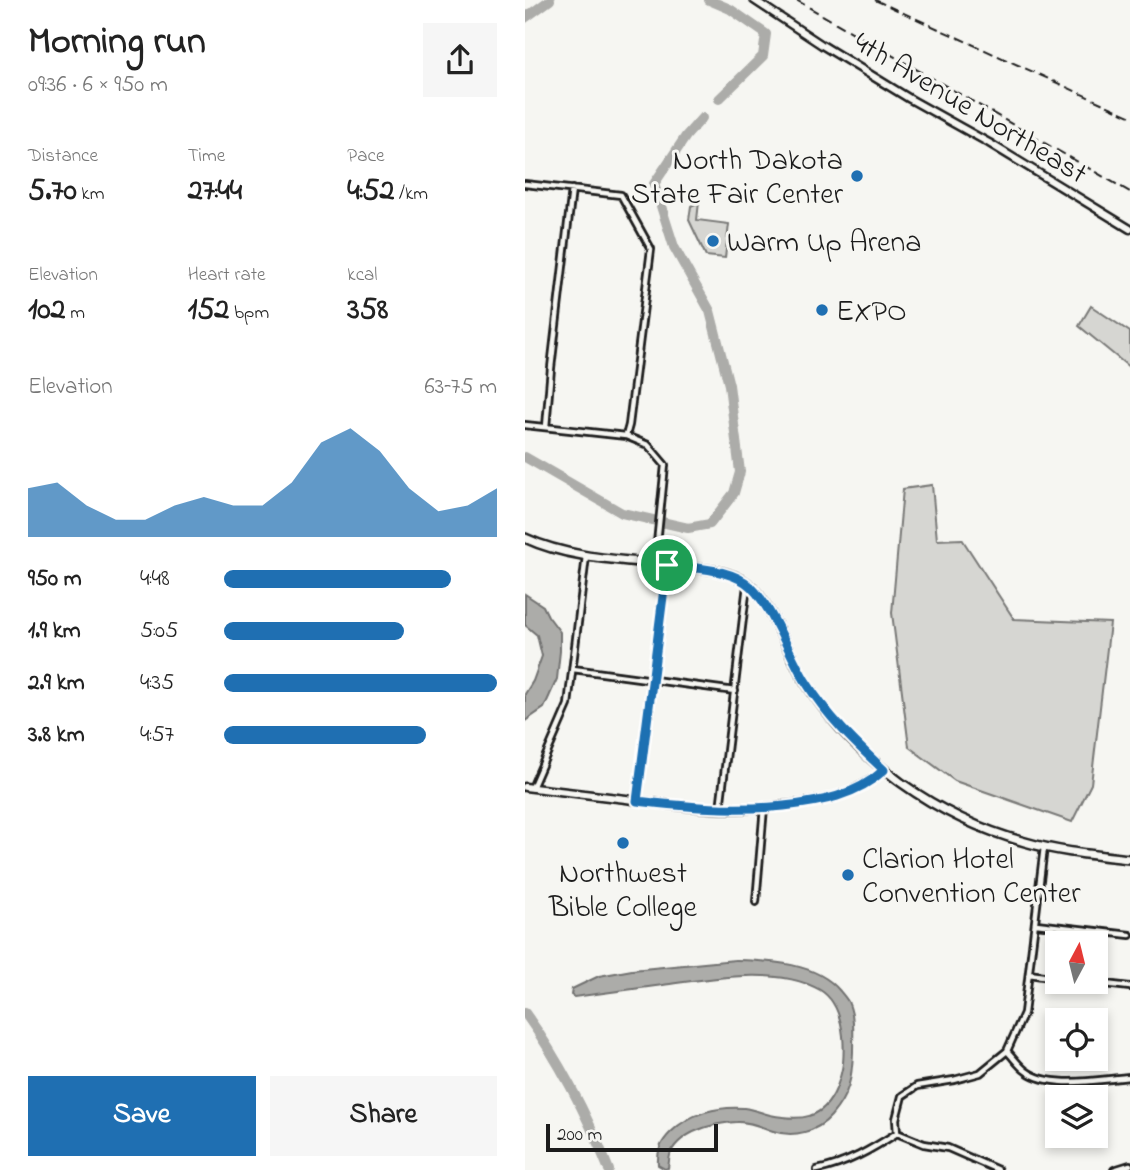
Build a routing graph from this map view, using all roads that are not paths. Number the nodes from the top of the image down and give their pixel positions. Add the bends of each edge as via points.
1 (754, 0) edge
2 (525, 184) edge
3 (572, 189) junction
4 (1130, 229) edge
5 (525, 425) edge
6 (546, 427) junction
7 (626, 436) junction
8 (525, 538) edge
9 (587, 555) junction
10 (655, 563) junction
11 (667, 565) junction
12 (748, 584) junction
13 (573, 669) junction
14 (652, 680) junction
15 (735, 691) junction
16 (847, 734) dead end
17 (857, 745) junction
18 (884, 770) junction
19 (529, 787) edge
20 (637, 801) junction
21 (764, 807) junction
22 (720, 809) junction
23 (1044, 847) junction
24 (1130, 859) edge
25 (756, 902) dead end
26 (1036, 923) junction
27 (1130, 935) edge
28 (1029, 974) junction
29 (1045, 976) edge
30 (1108, 984) edge
31 (1130, 987) edge
32 (1007, 1051) junction
33 (1130, 1077) edge
34 (897, 1133) junction
35 (1130, 1166) edge
36 (817, 1170) edge
37 (998, 1170) edge
38 (1114, 1170) edge

1 - 4 street, 4th Avenue Northeast
2 - 3 street
3 - 6 street
3 - 7 street via 621,195 652,249
5 - 6 street
6 - 7 street
7 - 10 street via 648,445 666,465
8 - 9 main road
9 - 10 main road
9 - 13 street
10 - 11 main road
11 - 12 main road via 716,571
11 - 14 street
12 - 15 street
12 - 17 main road via 762,600 806,683
13 - 14 street
13 - 19 street via 568,705
14 - 15 street
14 - 20 street
15 - 22 street
16 - 17 main road
17 - 18 main road
18 - 21 street via 841,796
18 - 23 main road via 961,819
19 - 20 street
20 - 22 street
21 - 22 street
21 - 25 street
23 - 24 main road
23 - 26 street
26 - 27 street
26 - 28 street
28 - 29 street
28 - 32 street via 1024,1013
30 - 31 street
32 - 33 street via 1027,1072 1047,1081
32 - 34 street via 980,1073 917,1086 902,1096
34 - 36 street via 866,1153
34 - 37 street
35 - 38 street

